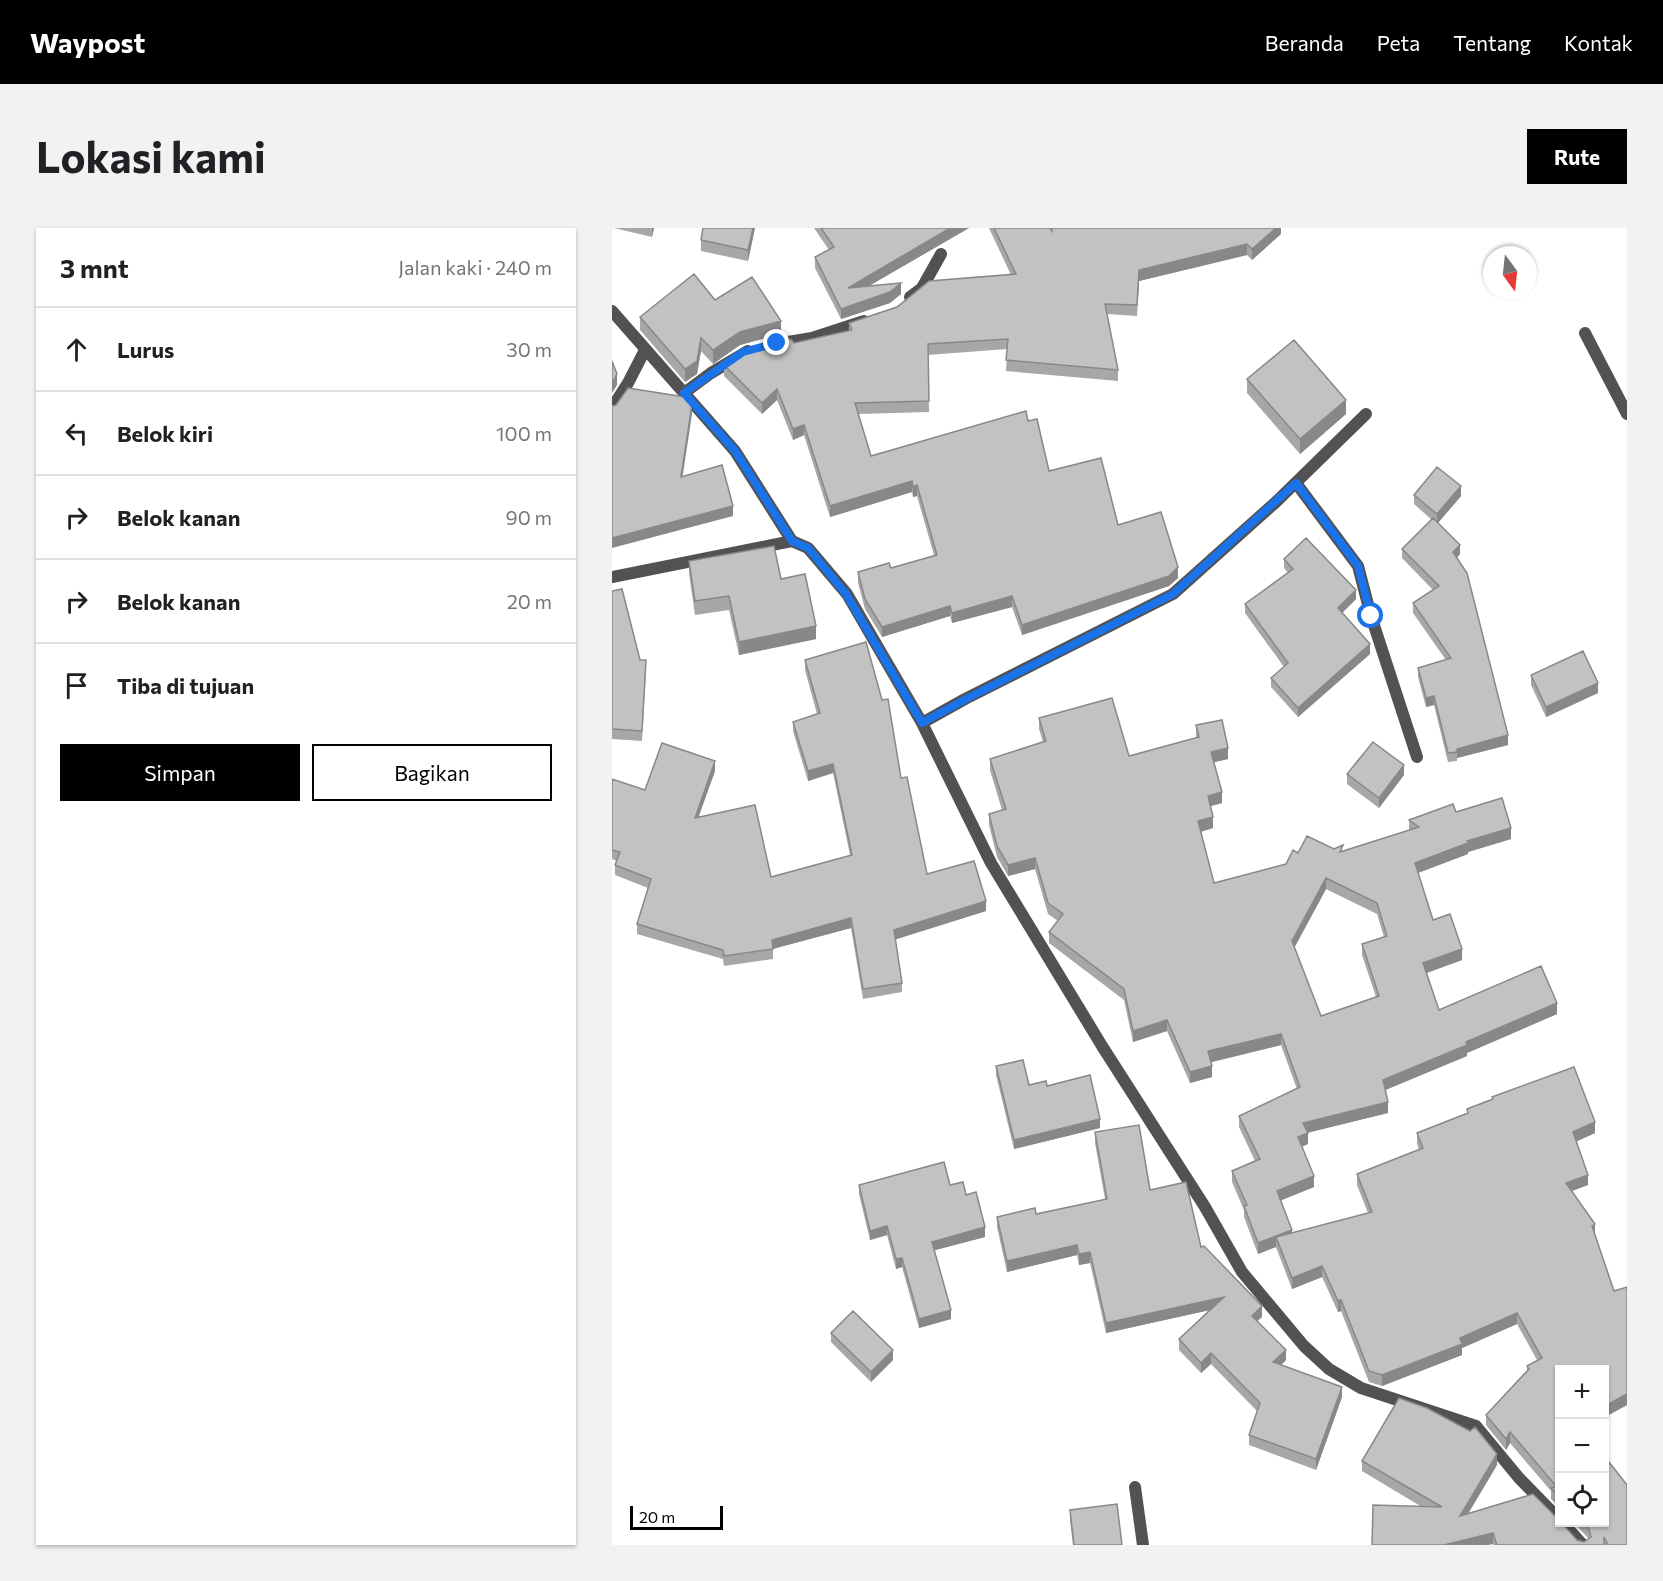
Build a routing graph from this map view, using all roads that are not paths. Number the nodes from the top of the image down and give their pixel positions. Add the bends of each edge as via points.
1 (940, 254) dead end
2 (903, 303) edge
3 (612, 311) edge
4 (874, 317) edge
5 (1585, 333) dead end
6 (645, 350) junction
7 (684, 393) junction
8 (612, 408) edge
9 (1366, 414) dead end
10 (1627, 414) edge
11 (1296, 483) junction
12 (792, 541) junction
13 (612, 577) edge
14 (922, 723) junction
15 (1417, 758) dead end
16 (1135, 1487) dead end
17 (1555, 1515) edge
18 (1566, 1527) edge
19 (1143, 1545) edge
20 (1583, 1545) edge

1 - 2 street via 921,288
3 - 6 street
4 - 7 street via 812,338 743,352
5 - 10 street
6 - 7 street
6 - 8 street
7 - 12 street via 735,451
9 - 11 street
11 - 14 street via 1173,594
11 - 15 street via 1358,566
12 - 13 street
12 - 14 street via 808,548 846,594
14 - 17 street via 991,863 1242,1272 1304,1346 1329,1369 1361,1388 1476,1426
16 - 19 street
18 - 20 street

